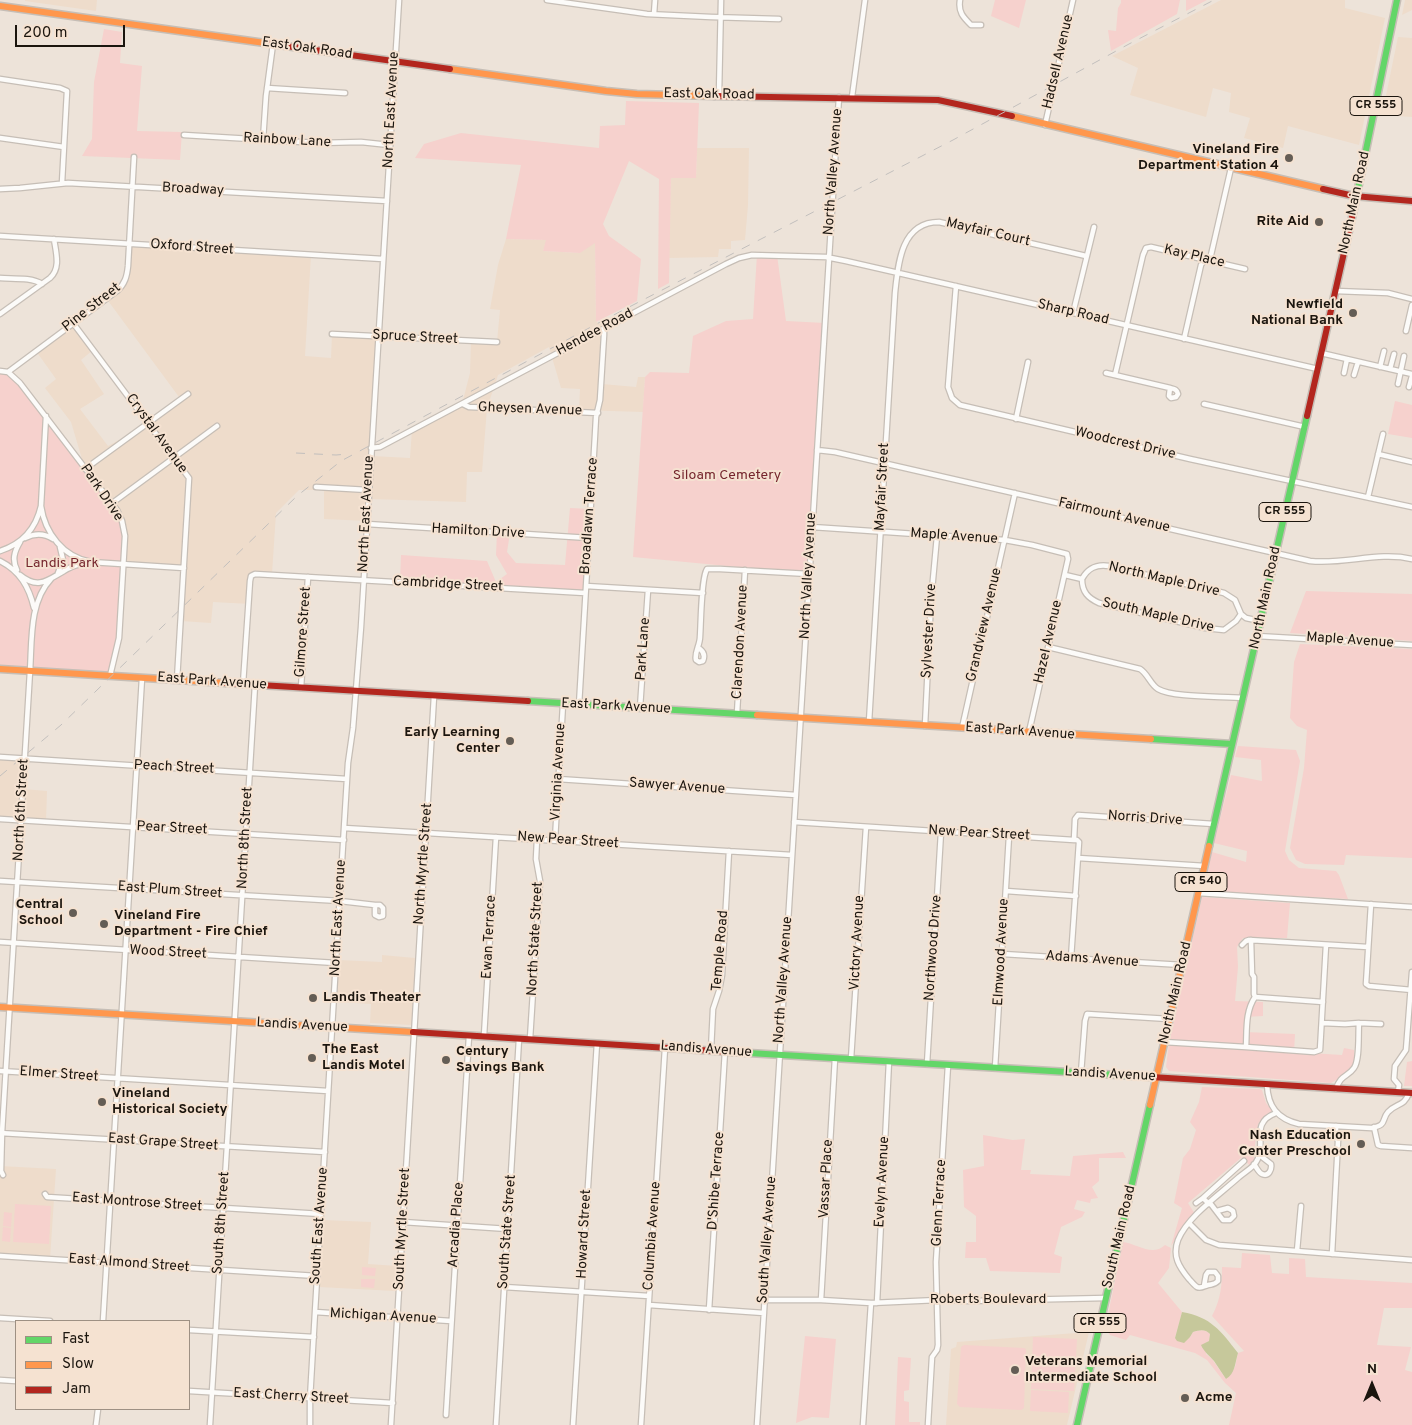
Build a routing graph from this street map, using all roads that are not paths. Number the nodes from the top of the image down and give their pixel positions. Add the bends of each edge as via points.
1 (399, 0) edge
2 (547, 0) edge
3 (655, 0) edge
4 (721, 0) edge
5 (865, 0) edge
6 (960, 0) edge
7 (1073, 0) edge
8 (1397, 0) edge
9 (562, 1) edge
10 (0, 6) edge
11 (654, 14) junction
12 (721, 17) junction
13 (779, 19) dead end
14 (981, 25) dead end
15 (273, 44) junction
16 (395, 61) junction
17 (0, 79) edge
18 (267, 88) junction
19 (345, 93) dead end
20 (719, 94) junction
21 (839, 97) junction
22 (852, 97) junction
23 (1045, 125) junction
24 (184, 135) dead end
25 (0, 138) edge
26 (263, 140) junction
27 (390, 145) junction
28 (64, 148) junction
29 (134, 158) dead end
30 (1231, 168) junction
31 (62, 183) junction
32 (132, 186) junction
33 (0, 188) edge
34 (1357, 196) junction
35 (386, 201) junction
36 (1412, 201) edge
37 (1094, 228) dead end
38 (0, 236) edge
39 (54, 239) junction
40 (129, 244) junction
41 (902, 252) joint
42 (1086, 256) junction
43 (829, 258) junction
44 (383, 259) junction
45 (1206, 260) junction
46 (1245, 269) dead end
47 (898, 273) junction
48 (0, 278) edge
49 (42, 284) junction
50 (956, 286) junction
51 (1336, 291) junction
52 (1412, 298) edge
53 (1412, 305) edge
54 (1073, 313) junction
55 (0, 314) edge
56 (74, 323) junction
57 (1127, 326) junction
58 (604, 329) junction
59 (1406, 331) dead end
60 (332, 334) dead end
61 (378, 336) junction
62 (1184, 339) junction
63 (497, 342) dead end
64 (1384, 351) dead end
65 (1321, 353) junction
66 (1394, 354) dead end
67 (1404, 356) dead end
68 (1347, 360) junction
69 (1028, 362) dead end
70 (1358, 362) junction
71 (1380, 367) junction
72 (1318, 369) junction
73 (1390, 369) junction
74 (0, 371) edge
75 (8, 372) junction
76 (1401, 372) junction
77 (1106, 373) dead end
78 (1344, 373) dead end
79 (1354, 375) dead end
80 (1412, 375) edge
81 (1115, 376) junction
82 (1398, 384) dead end
83 (1409, 387) dead end
84 (1170, 388) dead end
85 (188, 394) dead end
86 (463, 404) junction
87 (1204, 404) dead end
88 (598, 412) junction
89 (46, 416) junction
90 (1016, 419) junction
91 (148, 422) junction
92 (217, 426) dead end
93 (1305, 428) junction
94 (1383, 434) dead end
95 (371, 448) junction
96 (817, 450) junction
97 (1378, 454) junction
98 (174, 458) junction
99 (1412, 462) edge
100 (885, 463) junction
101 (85, 469) junction
102 (1292, 481) junction
103 (316, 487) dead end
104 (368, 490) junction
105 (1015, 493) junction
106 (1368, 497) junction
107 (111, 504) junction
108 (41, 506) junction
109 (1412, 507) edge
110 (367, 524) junction
111 (812, 527) junction
112 (880, 532) junction
113 (937, 536) junction
114 (589, 538) junction
115 (1005, 540) junction
116 (21, 541) junction
117 (58, 544) junction
118 (0, 551) edge
119 (1066, 553) joint
120 (1276, 553) junction
121 (1412, 559) edge
122 (0, 561) edge
123 (91, 562) junction
124 (124, 564) junction
125 (184, 568) junction
126 (745, 570) junction
127 (809, 574) junction
128 (20, 575) junction
129 (1065, 575) junction
130 (308, 577) junction
131 (52, 579) junction
132 (1082, 579) junction
133 (364, 580) junction
134 (586, 586) junction
135 (648, 590) junction
136 (585, 593) junction
137 (703, 593) junction
138 (35, 612) junction
139 (1241, 614) junction
140 (1260, 621) junction
141 (1257, 636) junction
142 (1412, 645) edge
143 (1048, 647) junction
144 (700, 649) dead end
145 (0, 669) edge
146 (30, 671) junction
147 (110, 676) junction
148 (142, 678) junction
149 (177, 680) junction
150 (243, 684) junction
151 (255, 685) junction
152 (301, 688) junction
153 (355, 691) junction
154 (434, 696) junction
155 (1243, 698) junction
156 (563, 704) junction
157 (579, 705) junction
158 (640, 708) junction
159 (737, 714) junction
160 (801, 718) junction
161 (869, 722) junction
162 (925, 726) junction
163 (962, 728) junction
164 (1029, 732) junction
165 (1232, 744) junction
166 (0, 757) edge
167 (25, 759) junction
168 (137, 766) junction
169 (250, 772) junction
170 (347, 779) junction
171 (558, 779) junction
172 (796, 795) junction
173 (0, 819) edge
174 (21, 820) junction
175 (794, 822) junction
176 (1214, 824) junction
177 (133, 827) junction
178 (866, 827) junction
179 (344, 828) junction
180 (426, 832) junction
181 (941, 832) junction
182 (246, 834) junction
183 (1009, 836) junction
184 (496, 837) junction
185 (537, 839) junction
186 (344, 840) junction
187 (555, 840) junction
188 (1074, 840) junction
189 (729, 851) junction
190 (792, 855) junction
191 (1078, 858) junction
192 (1205, 866) junction
193 (0, 881) edge
194 (17, 882) junction
195 (129, 889) junction
196 (1006, 891) junction
197 (1198, 894) junction
198 (242, 896) junction
199 (1076, 896) junction
200 (340, 901) junction
201 (1371, 904) junction
202 (375, 905) dead end
203 (1412, 907) edge
204 (1251, 940) junction
205 (0, 942) edge
206 (14, 943) junction
207 (1326, 944) junction
208 (1242, 945) dead end
209 (1368, 947) junction
210 (125, 950) junction
211 (1003, 954) junction
212 (239, 957) junction
213 (1071, 958) junction
214 (336, 963) junction
215 (1182, 966) junction
216 (1412, 972) edge
217 (1411, 990) edge
218 (1255, 998) junction
219 (1323, 1002) junction
220 (0, 1007) edge
221 (10, 1008) junction
222 (122, 1014) junction
223 (1169, 1019) junction
224 (235, 1022) junction
225 (1322, 1023) junction
226 (1359, 1023) junction
227 (1381, 1024) dead end
228 (333, 1027) junction
229 (415, 1032) junction
230 (469, 1036) junction
231 (484, 1036) junction
232 (519, 1039) junction
233 (530, 1039) junction
234 (1164, 1042) junction
235 (597, 1043) junction
236 (1246, 1047) junction
237 (665, 1048) junction
238 (711, 1050) junction
239 (725, 1051) junction
240 (780, 1055) junction
241 (835, 1058) junction
242 (851, 1059) junction
243 (890, 1061) junction
244 (927, 1064) junction
245 (948, 1065) junction
246 (995, 1068) junction
247 (0, 1071) edge
248 (6, 1072) junction
249 (1081, 1073) junction
250 (118, 1078) junction
251 (1156, 1078) junction
252 (1267, 1084) junction
253 (231, 1085) junction
254 (1336, 1089) junction
255 (328, 1091) junction
256 (1398, 1092) junction
257 (1411, 1093) edge
258 (1276, 1112) junction
259 (1336, 1126) junction
260 (1374, 1127) junction
261 (1, 1133) edge
262 (1302, 1136) dead end
263 (1336, 1137) junction
264 (114, 1140) junction
265 (227, 1147) junction
266 (1412, 1148) edge
267 (1260, 1151) junction
268 (325, 1152) junction
269 (1244, 1161) dead end
270 (1254, 1164) junction
271 (1236, 1168) junction
272 (3, 1175) dead end
273 (1242, 1175) junction
274 (45, 1194) dead end
275 (1203, 1198) junction
276 (110, 1201) junction
277 (1196, 1203) dead end
278 (1209, 1203) junction
279 (1301, 1206) dead end
280 (223, 1208) junction
281 (1217, 1211) dead end
282 (321, 1214) junction
283 (404, 1222) junction
284 (1189, 1223) junction
285 (457, 1226) junction
286 (508, 1229) junction
287 (1298, 1251) junction
288 (1332, 1254) junction
289 (0, 1256) edge
290 (1412, 1260) edge
291 (107, 1263) junction
292 (220, 1270) junction
293 (317, 1276) junction
294 (1204, 1286) dead end
295 (504, 1287) junction
296 (582, 1292) junction
297 (649, 1296) junction
298 (1106, 1298) junction
299 (765, 1300) junction
300 (821, 1300) junction
301 (938, 1300) junction
302 (877, 1302) junction
303 (870, 1303) junction
304 (649, 1305) junction
305 (709, 1310) junction
306 (315, 1312) junction
307 (764, 1313) junction
308 (0, 1318) edge
309 (398, 1318) junction
310 (33, 1320) edge
311 (103, 1320) edge
312 (451, 1321) junction
313 (190, 1330) edge
314 (216, 1331) junction
315 (314, 1337) junction
316 (0, 1380) edge
317 (15, 1381) edge
318 (190, 1391) edge
319 (212, 1393) junction
320 (310, 1399) junction
321 (392, 1404) junction
322 (98, 1410) edge
323 (446, 1415) dead end
324 (96, 1425) edge
325 (210, 1425) edge
326 (310, 1425) edge
327 (391, 1425) edge
328 (496, 1425) edge
329 (573, 1425) edge
330 (641, 1425) edge
331 (757, 1425) edge
332 (863, 1425) edge
333 (928, 1425) edge
334 (1077, 1425) edge

1 - 16 street, North East Avenue
2 - 9 street
3 - 11 street
4 - 12 street
5 - 22 street, North Valley Avenue
6 - 14 street via 962,16 971,25
7 - 23 street, Hadsell Avenue
8 - 34 main road, North Main Road / CR 555
9 - 11 street
10 - 15 main road, East Oak Road
11 - 12 street
12 - 13 street
12 - 20 street
15 - 16 main road, East Oak Road
15 - 18 street
16 - 20 main road, East Oak Road via 606,91
16 - 27 street, North East Avenue
17 - 28 street via 64,88 67,93
18 - 19 street
18 - 26 street
20 - 21 main road, East Oak Road
21 - 22 main road, East Oak Road
21 - 43 street, North Valley Avenue
22 - 23 main road, East Oak Road via 938,100
23 - 30 main road, East Oak Road
24 - 26 street, Rainbow Lane
25 - 28 street
26 - 27 street, Rainbow Lane
27 - 35 street, North East Avenue
28 - 31 street
29 - 32 street, Pine Street
30 - 34 main road, East Oak Road
30 - 45 street via 1211,255
31 - 32 street, Broadway
31 - 33 street, Broadway
32 - 35 street, Broadway
32 - 40 street, Pine Street
34 - 36 main road, East Oak Road
34 - 51 main road, North Main Road / CR 555
35 - 44 street, North East Avenue
37 - 42 street
38 - 39 street, Oxford Street
39 - 40 street, Oxford Street
39 - 49 street via 56,268 53,276
40 - 44 street, Oxford Street
40 - 56 street, Pine Street via 128,274 122,286
41 - 42 street, Mayfair Court via 912,232 928,223 939,222
41 - 47 street, Mayfair Street
42 - 54 street
43 - 47 street, Sharp Road
43 - 58 street, Hendee Road via 752,255 739,258
43 - 96 street, North Valley Avenue
44 - 61 street, North East Avenue
45 - 46 street, Kay Place
45 - 57 street, Kay Place via 1148,247 1144,250
45 - 62 street via 1201,265
47 - 50 street, Sharp Road
47 - 100 street, Mayfair Street
48 - 49 street via 32,280
49 - 55 street
50 - 54 street, Sharp Road
50 - 90 street, Woodcrest Drive via 950,394 960,405
51 - 52 street via 1388,293
51 - 65 main road, North Main Road / CR 555
53 - 59 street
54 - 57 street, Sharp Road
56 - 75 street, Pine Street
56 - 91 street, Crystal Avenue
57 - 62 street, Sharp Road
57 - 81 street
58 - 86 street, Hendee Road
58 - 88 street, Broadlawn Terrace
60 - 61 street, Spruce Street
61 - 63 street, Spruce Street
61 - 95 street, North East Avenue
62 - 72 street, Sharp Road
64 - 71 street
65 - 68 street
65 - 72 main road, North Main Road / CR 555
66 - 73 street
67 - 76 street
68 - 70 street
68 - 78 street
69 - 90 street
70 - 71 street
70 - 79 street
71 - 73 street
72 - 93 main road, North Main Road / CR 555
73 - 76 street
74 - 75 street
75 - 89 street, Park Drive
76 - 80 street
76 - 82 street
77 - 81 street
80 - 83 street
81 - 84 street
85 - 91 street
86 - 88 street, Gheysen Avenue via 469,407
86 - 95 street, Hendee Road via 380,447
87 - 93 street
88 - 114 street, Broadlawn Terrace
89 - 101 street, Park Drive
89 - 108 street, North 6th Street
90 - 102 street, Woodcrest Drive
91 - 98 street, Crystal Avenue
91 - 101 street
92 - 98 street
93 - 102 main road, North Main Road / CR 555
94 - 97 street
95 - 104 street, North East Avenue
96 - 100 street, Fairmount Avenue
96 - 111 street, North Valley Avenue
97 - 99 street
97 - 106 street
98 - 107 street
98 - 125 street, Crystal Avenue via 190,483
100 - 105 street, Fairmount Avenue
100 - 112 street, Mayfair Street
101 - 107 street, Park Drive
102 - 106 street, Woodcrest Drive
102 - 120 main road, North Main Road / CR 555
103 - 104 street
104 - 110 street, North East Avenue
105 - 115 street, Grandview Avenue
105 - 120 street, Fairmount Avenue
106 - 109 street, Woodcrest Drive
107 - 124 street, Park Drive via 123,525
108 - 116 street, North 6th Street via 33,526
108 - 117 street, North 6th Street via 45,524
110 - 114 street, Hamilton Drive
110 - 133 street, North East Avenue
111 - 112 street, Maple Avenue
111 - 127 street, North Valley Avenue
112 - 113 street, Maple Avenue
112 - 161 street, Mayfair Street
113 - 115 street, Maple Avenue
113 - 162 street, Sylvester Drive
114 - 134 street, Broadlawn Terrace
115 - 119 street, Maple Avenue
115 - 163 street, Grandview Avenue
116 - 117 street via 40,534 51,537
116 - 118 street
116 - 128 street, North 6th Street via 14,557
117 - 123 street via 72,555
117 - 131 street, North 6th Street via 62,564
119 - 129 street, Hazel Avenue via 1069,558
120 - 121 street, Fairmount Avenue via 1316,562 1388,556
120 - 140 main road, North Main Road / CR 555
122 - 128 street
123 - 124 street
123 - 131 street via 72,566
124 - 125 street
124 - 147 street, Park Drive via 118,641
125 - 149 street, Crystal Avenue
126 - 127 street
126 - 137 street via 707,569
126 - 159 street, Clarendon Avenue
127 - 160 street, North Valley Avenue
128 - 131 street via 36,583
128 - 138 street, North 6th Street
129 - 132 street
129 - 143 street, Hazel Avenue
130 - 133 street, Cambridge Street
130 - 150 street, Cambridge Street via 251,576
130 - 152 street, Gilmore Street
131 - 138 street, North 6th Street via 41,593
132 - 139 street, North Maple Drive via 1093,567 1109,566 1224,593 1234,600
132 - 139 street, South Maple Drive via 1086,595 1099,603 1205,628 1224,630
133 - 136 street, Cambridge Street
133 - 153 street, North East Avenue
134 - 135 street
134 - 136 street, Broadlawn Terrace
135 - 137 street
135 - 158 street, Park Lane
136 - 157 street, Broadlawn Terrace
137 - 144 street via 700,643 695,656 701,662 704,655
138 - 146 street, North 6th Street
139 - 140 street
140 - 141 main road, North Main Road / CR 555
141 - 142 street, Maple Avenue
141 - 155 main road, North Main Road / CR 555
143 - 155 street via 1140,669 1156,687 1166,692
143 - 164 street, Hazel Avenue
145 - 146 main road, East Park Avenue
146 - 147 main road, East Park Avenue
146 - 167 street, North 6th Street
147 - 148 main road, East Park Avenue
148 - 149 main road, East Park Avenue
148 - 168 street
149 - 150 main road, East Park Avenue
150 - 151 main road, East Park Avenue
151 - 152 main road, East Park Avenue
151 - 169 street, North 8th Street
152 - 153 main road, East Park Avenue
153 - 154 main road, East Park Avenue
153 - 170 street, North East Avenue
154 - 156 main road, East Park Avenue
154 - 180 street, North Myrtle Street
155 - 165 main road, North Main Road / CR 555
156 - 157 main road, East Park Avenue
156 - 171 street, Virginia Avenue
157 - 158 main road, East Park Avenue
158 - 159 main road, East Park Avenue
159 - 160 main road, East Park Avenue
160 - 161 main road, East Park Avenue
160 - 172 street, North Valley Avenue
161 - 162 main road, East Park Avenue
162 - 163 main road, East Park Avenue
163 - 164 main road, East Park Avenue
164 - 165 main road, East Park Avenue
165 - 176 main road, North Main Road / CR 540
166 - 167 street, Peach Street
167 - 168 street, Peach Street
167 - 174 street, North 6th Street
168 - 169 street, Peach Street
168 - 177 street
169 - 170 street, Peach Street
169 - 182 street, North 8th Street
170 - 179 street, North East Avenue
171 - 172 street, Sawyer Avenue
171 - 187 street, Virginia Avenue
172 - 175 street, North Valley Avenue
173 - 174 street, Pear Street
174 - 177 street, Pear Street
174 - 194 street, North 6th Street
175 - 178 street, New Pear Street
175 - 190 street, North Valley Avenue
176 - 188 street, Norris Drive via 1080,815 1076,816
176 - 192 main road, North Main Road / CR 540
177 - 182 street, Pear Street
177 - 195 street
178 - 181 street, New Pear Street
178 - 242 street, Victory Avenue
179 - 180 street, New Pear Street
179 - 186 street, North East Avenue
180 - 184 street, New Pear Street
180 - 229 street, North Myrtle Street
181 - 183 street, New Pear Street
181 - 244 street, Northwood Drive
182 - 186 street, Pear Street
182 - 198 street, North 8th Street
183 - 188 street, New Pear Street
183 - 196 street, Elmwood Avenue
184 - 185 street, New Pear Street
184 - 231 street, Ewan Terrace
185 - 187 street, New Pear Street
185 - 233 street, North State Street via 540,881
186 - 200 street, North East Avenue
187 - 189 street, New Pear Street
188 - 191 street via 1078,842
189 - 190 street, New Pear Street
189 - 238 street, Temple Road via 722,975 713,1009
190 - 240 street, North Valley Avenue
191 - 192 street
191 - 199 street
192 - 197 main road, North Main Road / CR 540
193 - 194 street, East Plum Street
194 - 195 street, East Plum Street
194 - 206 street, North 6th Street
195 - 198 street, East Plum Street
195 - 210 street
196 - 199 street
196 - 211 street, Elmwood Avenue
197 - 201 street
197 - 215 main road, North Main Road / CR 540
198 - 200 street, East Plum Street
198 - 212 street, North 8th Street
199 - 213 street
200 - 202 street, East Plum Street
200 - 214 street, North East Avenue
201 - 203 street
201 - 209 street
204 - 207 street
204 - 208 street
204 - 218 street
205 - 206 street, Wood Street
206 - 210 street, Wood Street
206 - 221 street, North 6th Street
207 - 209 street
207 - 219 street
209 - 217 street via 1366,984
210 - 212 street, Wood Street
210 - 222 street
211 - 213 street, Adams Avenue
211 - 246 street, Elmwood Avenue
212 - 214 street, Wood Street
212 - 224 street, North 8th Street
213 - 215 street, Adams Avenue
214 - 228 street, North East Avenue
215 - 223 main road, North Main Road / CR 540
216 - 217 street
217 - 256 street via 1406,1050 1395,1066
218 - 219 street
218 - 236 street via 1247,1015
219 - 225 street
220 - 221 main road, Landis Avenue
221 - 222 main road, Landis Avenue
221 - 248 street, North 6th Street
222 - 224 main road, Landis Avenue
222 - 250 street
223 - 234 main road, North Main Road / CR 540
223 - 249 street via 1087,1014
224 - 228 main road, Landis Avenue
224 - 253 street, South 8th Street
225 - 226 street
225 - 236 street via 1320,1050 1314,1052
226 - 227 street
226 - 254 street via 1357,1063 1339,1080
228 - 229 main road, Landis Avenue
228 - 255 street, South East Avenue
229 - 230 main road, Landis Avenue
229 - 283 street, South Myrtle Street
230 - 231 main road, Landis Avenue
230 - 285 street, Arcadia Place
231 - 232 main road, Landis Avenue
232 - 233 main road, Landis Avenue
232 - 286 street, South State Street
233 - 235 main road, Landis Avenue
234 - 236 street
234 - 251 main road, North Main Road / CR 540
235 - 237 main road, Landis Avenue
235 - 296 street, Howard Street
237 - 238 main road, Landis Avenue
237 - 297 street, Columbia Avenue
238 - 239 main road, Landis Avenue
239 - 240 main road, Landis Avenue
239 - 305 street, D'Shibe Terrace
240 - 241 main road, Landis Avenue
240 - 299 street, South Valley Avenue
241 - 242 main road, Landis Avenue
241 - 300 street, Vassar Place
242 - 243 main road, Landis Avenue
243 - 244 main road, Landis Avenue
243 - 302 street, Evelyn Avenue
244 - 245 main road, Landis Avenue
245 - 246 main road, Landis Avenue
245 - 301 street, Glenn Terrace via 936,1262
246 - 249 main road, Landis Avenue
247 - 248 street, Elmer Street
248 - 250 street, Elmer Street
248 - 261 street, North 6th Street
249 - 251 main road, Landis Avenue
250 - 253 street, Elmer Street
250 - 264 street
251 - 252 main road, Landis Avenue
251 - 298 main road, South Main Road / CR 555
252 - 254 main road, Landis Avenue
252 - 258 street via 1268,1098
253 - 255 street, Elmer Street
253 - 265 street, South 8th Street
254 - 256 main road, Landis Avenue
255 - 268 street, South East Avenue
256 - 257 main road, Landis Avenue
257 - 260 street via 1405,1102 1389,1111 1383,1123
258 - 259 street via 1290,1122
258 - 267 street via 1262,1123
259 - 260 street
259 - 263 street
260 - 266 street via 1378,1145
261 - 264 street, East Grape Street
261 - 272 street, North 6th Street
262 - 263 street
263 - 288 street
264 - 265 street, East Grape Street
264 - 276 street
265 - 268 street, East Grape Street
265 - 280 street, South 8th Street
267 - 270 street
267 - 270 street via 1272,1168 1264,1175
268 - 282 street, South East Avenue
269 - 271 street
270 - 273 street
271 - 273 street
271 - 275 street
273 - 278 street
274 - 276 street, East Montrose Street via 47,1197
275 - 277 street
275 - 278 street
276 - 280 street, East Montrose Street
276 - 291 street
278 - 281 street
278 - 284 street
279 - 287 street
280 - 282 street, East Montrose Street
280 - 292 street, South 8th Street
282 - 293 street, South East Avenue
283 - 285 street
283 - 309 street, South Myrtle Street
284 - 287 street via 1206,1240 1219,1245
284 - 294 street via 1178,1240 1176,1258 1180,1268 1196,1286
285 - 286 street
285 - 312 street, Arcadia Place
286 - 295 street, South State Street
287 - 288 street
288 - 290 street
289 - 291 street, East Almond Street
291 - 292 street, East Almond Street
291 - 311 street
292 - 293 street, East Almond Street
292 - 314 street, South 8th Street
293 - 306 street, South East Avenue
295 - 296 street
295 - 328 street, South State Street
296 - 297 street
296 - 329 street, Howard Street
297 - 304 street, Columbia Avenue
298 - 301 street, Roberts Boulevard
298 - 334 main road, South Main Road / CR 555
299 - 300 street
299 - 307 street, South Valley Avenue
300 - 303 street
301 - 302 street, Roberts Boulevard
301 - 333 street, Glenn Terrace via 938,1348 932,1357
302 - 303 street, Roberts Boulevard
303 - 332 street
304 - 305 street
304 - 330 street, Columbia Avenue
305 - 307 street
306 - 309 street, Michigan Avenue
306 - 315 street, South East Avenue
307 - 331 street, South Valley Avenue
308 - 310 street
309 - 312 street, Michigan Avenue
309 - 321 street, South Myrtle Street
312 - 323 street, Arcadia Place
313 - 314 street
314 - 315 street
314 - 319 street, South 8th Street
315 - 320 street, South East Avenue
316 - 317 street
318 - 319 street, East Cherry Street
319 - 320 street, East Cherry Street
319 - 325 street, South 8th Street
320 - 321 street, East Cherry Street
320 - 326 street, South East Avenue
321 - 327 street, South Myrtle Street
322 - 324 street

